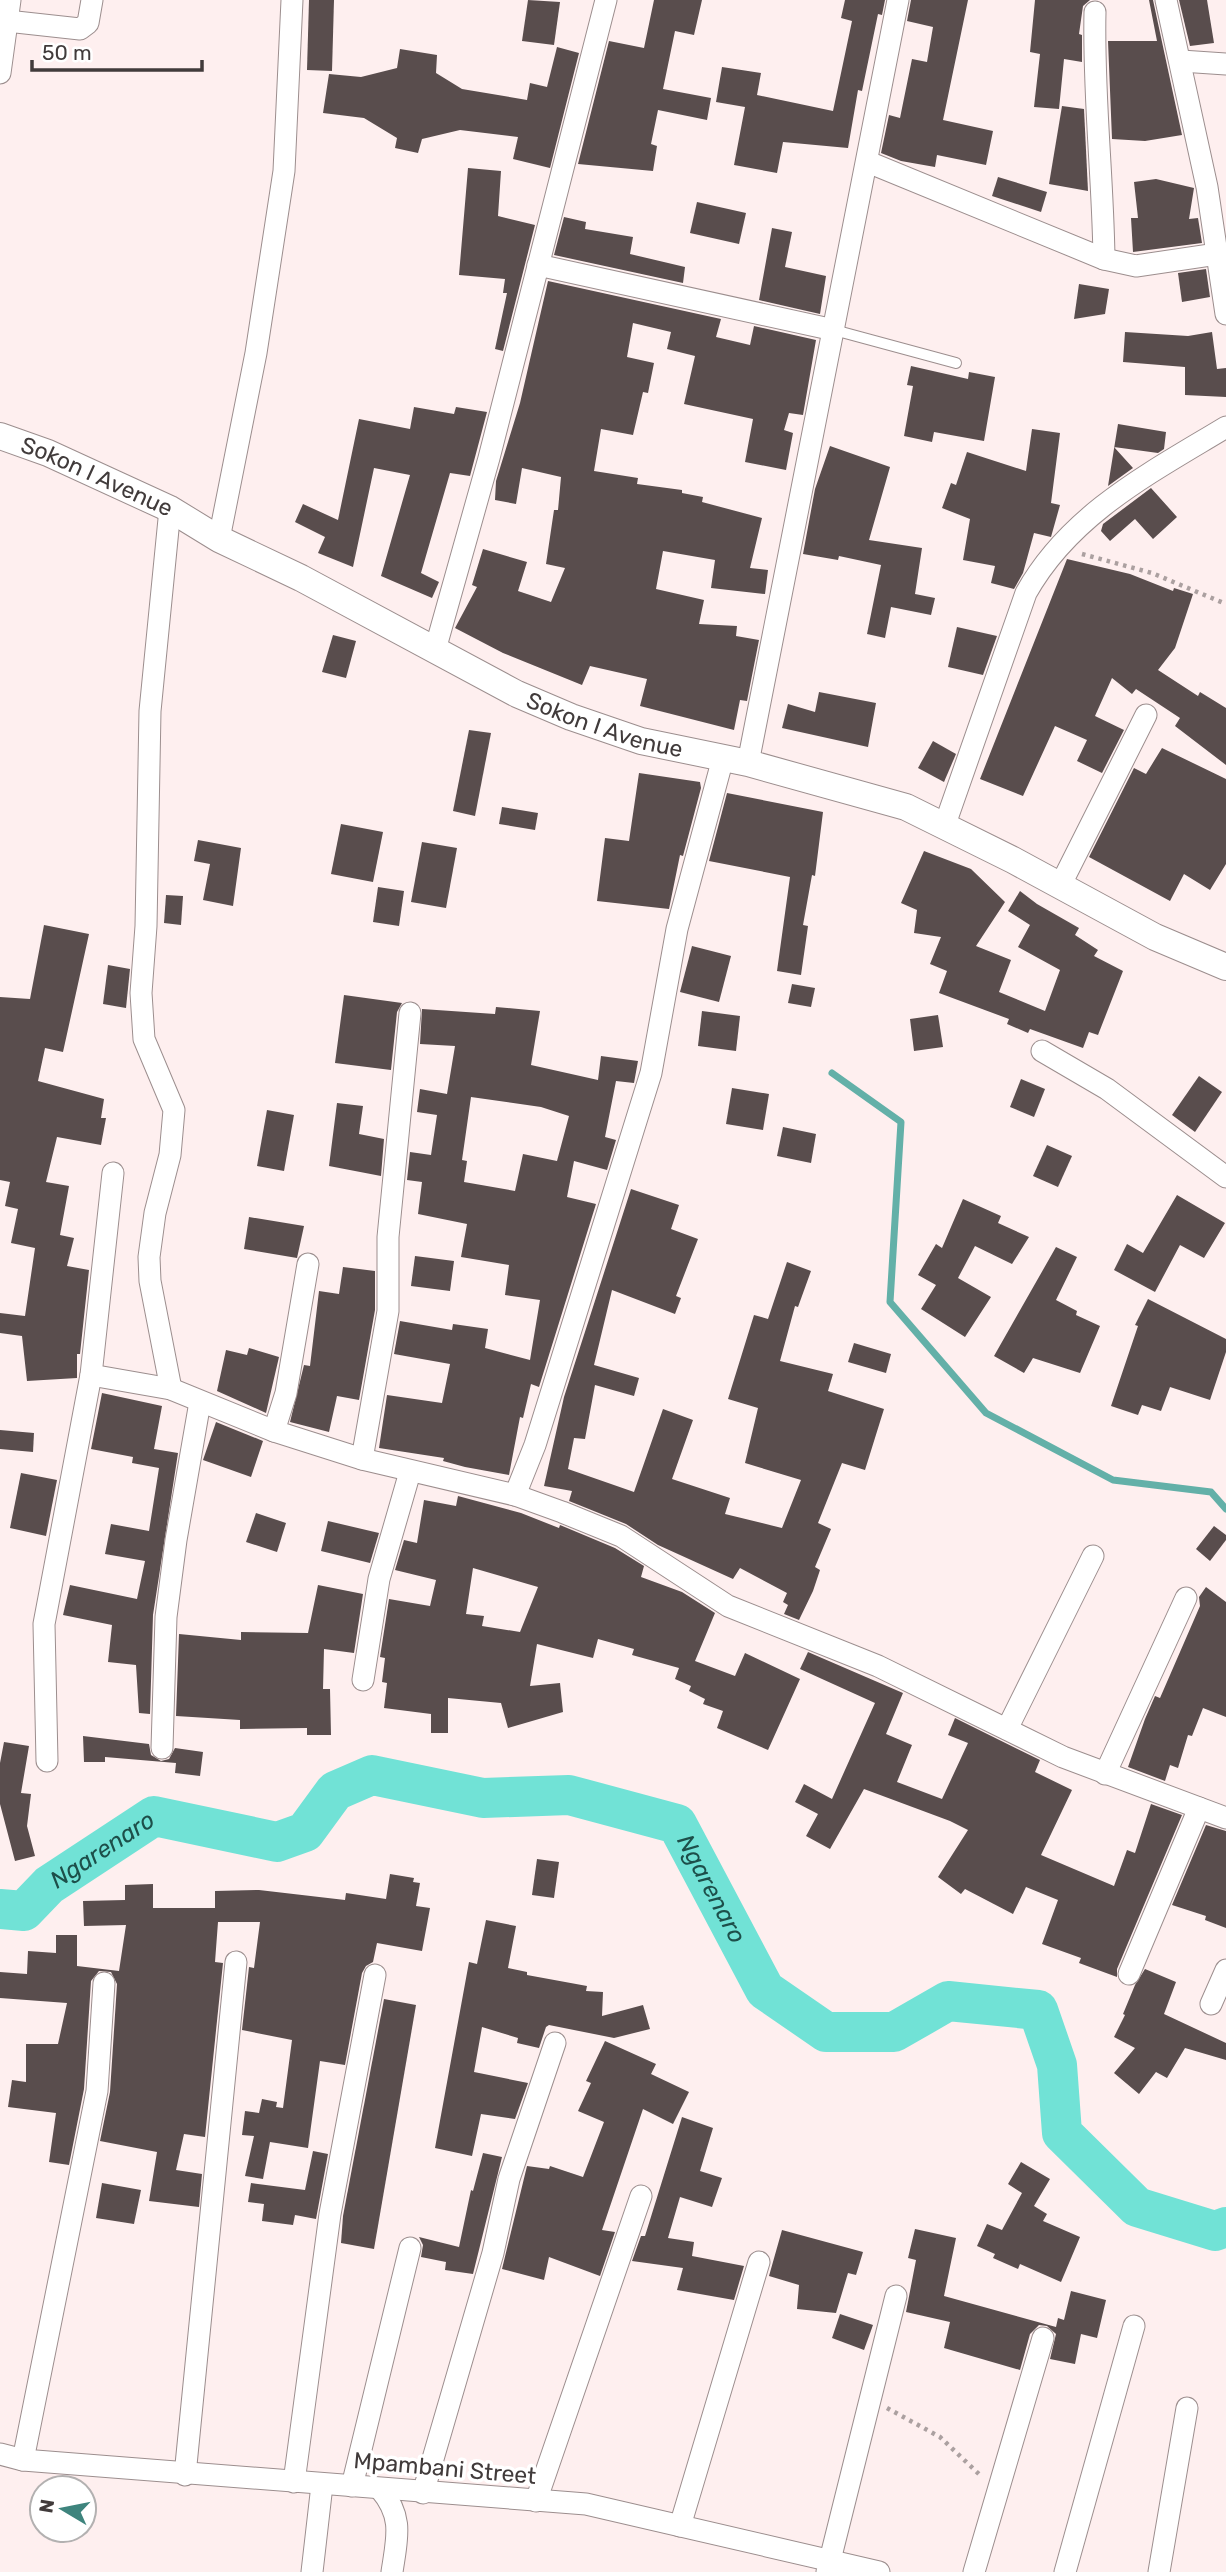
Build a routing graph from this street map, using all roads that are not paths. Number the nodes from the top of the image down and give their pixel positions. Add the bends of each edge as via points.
1 (92, 0) edge
2 (292, 0) edge
3 (606, 0) edge
4 (898, 0) edge
5 (1166, 0) edge
6 (9, 10) edge
7 (1095, 12) dead end
8 (1181, 61) junction
9 (1226, 64) edge
10 (0, 73) edge
11 (867, 162) junction
12 (1217, 254) junction
13 (1104, 259) junction
14 (538, 265) junction
15 (1226, 314) edge
16 (834, 330) junction
17 (956, 363) dead end
18 (1226, 427) edge
19 (0, 436) edge
20 (170, 509) junction
21 (219, 538) junction
22 (435, 650) junction
23 (1146, 715) dead end
24 (735, 761) junction
25 (944, 827) junction
26 (1060, 886) junction
27 (1226, 967) edge
28 (410, 1013) dead end
29 (1042, 1051) dead end
30 (113, 1173) dead end
31 (1226, 1177) edge
32 (308, 1264) dead end
33 (90, 1375) junction
34 (171, 1389) junction
35 (200, 1402) junction
36 (274, 1431) junction
37 (362, 1459) junction
38 (410, 1472) junction
39 (515, 1495) junction
40 (1093, 1556) dead end
41 (1186, 1598) dead end
42 (363, 1680) dead end
43 (1007, 1729) junction
44 (162, 1748) dead end
45 (47, 1761) dead end
46 (1105, 1774) junction
47 (1199, 1808) junction
48 (1226, 1818) edge
49 (236, 1962) dead end
50 (1226, 1970) edge
51 (1129, 1974) dead end
52 (375, 1975) dead end
53 (104, 1983) dead end
54 (1211, 2004) dead end
55 (555, 2043) dead end
56 (640, 2196) dead end
57 (410, 2248) dead end
58 (759, 2262) dead end
59 (896, 2296) dead end
60 (1134, 2326) dead end
61 (1043, 2338) dead end
62 (1187, 2408) dead end
63 (0, 2454) edge
64 (23, 2460) junction
65 (185, 2475) junction
66 (294, 2482) junction
67 (322, 2485) junction
68 (352, 2486) junction
69 (380, 2489) junction
70 (422, 2493) junction
71 (536, 2501) junction
72 (680, 2526) junction
73 (829, 2566) edge
74 (312, 2572) edge
75 (392, 2572) edge
76 (879, 2572) edge
77 (974, 2572) edge
78 (1065, 2572) edge
79 (1159, 2572) edge

1 - 6 street via 88,23 80,29
2 - 21 street via 284,172 256,353
3 - 14 street
4 - 11 street
5 - 8 street
6 - 10 street
7 - 13 street via 1093,80
8 - 9 street
8 - 12 street
11 - 13 street
11 - 16 street
12 - 13 street via 1136,266
12 - 15 street
14 - 16 street
14 - 22 street
16 - 17 lane
16 - 24 street
18 - 25 street via 1107,502 1056,545 1026,593
19 - 20 street, Sokon I Avenue
20 - 21 street, Sokon I Avenue
20 - 34 street via 150,711 141,993 144,1038 174,1111 149,1257
21 - 22 street, Sokon I Avenue
22 - 24 street, Sokon I Avenue via 571,717 640,741
23 - 26 street
24 - 25 street, Sokon I Avenue via 906,807
24 - 39 street via 677,929 651,1073 535,1445
25 - 26 street, Sokon I Avenue
26 - 27 street, Sokon I Avenue via 1155,937
28 - 37 street via 388,1237 388,1311
29 - 31 street via 1107,1089
30 - 33 street
32 - 36 street via 286,1393
33 - 34 street
33 - 45 street via 44,1624
34 - 35 street
35 - 36 street
35 - 44 street via 166,1617
36 - 37 street
37 - 38 street
38 - 39 street
38 - 42 street via 379,1579
39 - 43 street via 621,1536 728,1606 878,1666
40 - 43 street
41 - 46 street
43 - 46 street
46 - 47 street
47 - 48 street
47 - 51 street
49 - 65 street
50 - 54 street
52 - 66 street via 330,2214
53 - 64 street via 97,2091
55 - 70 street via 509,2179 493,2253
56 - 71 street
57 - 68 street
58 - 72 street
59 - 73 street
60 - 78 street
61 - 77 street
62 - 79 street
63 - 64 street, Mpambani Street
64 - 65 street, Mpambani Street
65 - 66 street, Mpambani Street
66 - 67 street, Mpambani Street
67 - 68 street, Mpambani Street
67 - 74 street
68 - 69 street, Mpambani Street
69 - 70 street, Mpambani Street
69 - 75 street via 393,2503 399,2529
70 - 71 street, Mpambani Street
71 - 72 street, Mpambani Street via 586,2504
72 - 73 street, Mpambani Street
73 - 76 street, Mpambani Street

